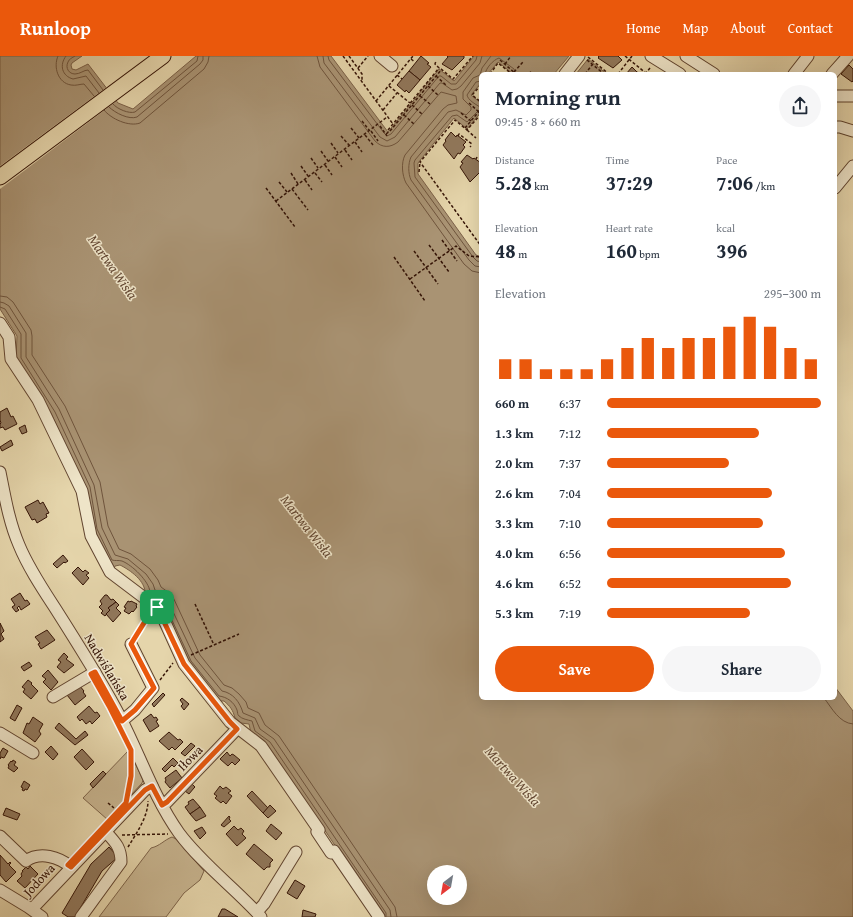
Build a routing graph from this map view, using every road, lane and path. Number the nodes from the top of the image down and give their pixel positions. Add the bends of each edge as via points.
1 (163, 56) edge
2 (343, 56) edge
3 (349, 56) edge
4 (368, 56) edge
5 (380, 56) edge
6 (413, 56) edge
7 (473, 56) edge
8 (511, 56) edge
9 (625, 56) edge
10 (632, 56) edge
11 (651, 56) edge
12 (686, 56) edge
13 (808, 56) edge
14 (848, 56) edge
15 (585, 58) edge
16 (411, 59) junction
17 (630, 59) junction
18 (500, 60) dead end
19 (700, 60) edge
20 (415, 62) dead end
21 (436, 62) dead end
22 (523, 62) dead end
23 (504, 64) junction
24 (592, 64) junction
25 (392, 66) dead end
26 (358, 68) junction
27 (650, 68) dead end
28 (441, 69) junction
29 (491, 72) edge
30 (509, 72) edge
31 (514, 72) edge
32 (516, 72) edge
33 (568, 72) edge
34 (586, 72) edge
35 (601, 72) edge
36 (605, 72) edge
37 (620, 72) edge
38 (644, 72) edge
39 (647, 72) edge
40 (677, 72) edge
41 (712, 72) edge
42 (796, 72) edge
43 (834, 72) edge
44 (436, 76) junction
45 (362, 82) junction
46 (446, 85) dead end
47 (388, 86) junction
48 (428, 86) junction
49 (479, 86) edge
50 (397, 93) junction
51 (438, 95) dead end
52 (420, 96) junction
53 (837, 96) edge
54 (853, 96) edge
55 (479, 100) edge
56 (376, 101) junction
57 (469, 103) dead end
58 (411, 104) junction
59 (430, 104) dead end
60 (479, 109) edge
61 (383, 111) junction
62 (479, 111) edge
63 (461, 113) dead end
64 (422, 114) dead end
65 (404, 115) junction
66 (479, 116) edge
67 (386, 118) junction
68 (362, 121) dead end
69 (470, 122) junction
70 (393, 124) junction
71 (414, 124) dead end
72 (380, 126) dead end
73 (837, 127) edge
74 (351, 128) dead end
75 (465, 128) junction
76 (370, 130) junction
77 (388, 130) dead end
78 (467, 130) junction
79 (853, 130) edge
80 (365, 134) junction
81 (341, 136) dead end
82 (458, 136) dead end
83 (359, 138) junction
84 (476, 138) dead end
85 (378, 141) dead end
86 (355, 142) junction
87 (331, 143) dead end
88 (372, 144) dead end
89 (472, 144) dead end
90 (349, 146) junction
91 (345, 149) junction
92 (321, 151) dead end
93 (362, 152) dead end
94 (339, 154) junction
95 (335, 157) junction
96 (311, 158) dead end
97 (352, 160) dead end
98 (329, 161) junction
99 (420, 162) junction
100 (324, 164) junction
101 (301, 166) dead end
102 (853, 166) edge
103 (342, 167) dead end
104 (319, 169) junction
105 (314, 172) junction
106 (419, 172) dead end
107 (291, 174) dead end
108 (332, 175) dead end
109 (309, 176) junction
110 (0, 177) edge
111 (304, 180) junction
112 (280, 182) dead end
113 (322, 182) dead end
114 (298, 184) junction
115 (837, 186) edge
116 (266, 188) dead end
117 (292, 189) junction
118 (312, 190) dead end
119 (287, 192) junction
120 (276, 201) junction
121 (308, 210) dead end
122 (295, 227) dead end
123 (442, 240) dead end
124 (479, 243) edge
125 (429, 245) dead end
126 (414, 251) dead end
127 (450, 251) junction
128 (479, 257) edge
129 (394, 258) dead end
130 (439, 258) junction
131 (457, 261) dead end
132 (426, 267) junction
133 (448, 272) dead end
134 (410, 279) junction
135 (438, 284) dead end
136 (425, 301) dead end
137 (0, 323) edge
138 (0, 472) edge
139 (195, 604) dead end
140 (157, 607) junction
141 (239, 634) dead end
142 (131, 644) joint
143 (214, 645) junction
144 (182, 659) junction
145 (95, 672) junction
146 (154, 688) junction
147 (53, 696) dead end
148 (122, 721) junction
149 (237, 729) junction
150 (0, 733) edge
151 (33, 753) dead end
152 (131, 763) dead end
153 (150, 790) junction
154 (126, 799) dead end
155 (108, 802) dead end
156 (162, 805) junction
157 (118, 811) dead end
158 (106, 831) junction
159 (123, 834) dead end
160 (136, 835) junction
161 (170, 835) dead end
162 (0, 836) edge
163 (296, 852) dead end
164 (121, 859) junction
165 (71, 867) junction
166 (0, 890) edge
167 (32, 909) junction
168 (259, 914) edge
169 (42, 917) edge
170 (81, 917) edge
171 (379, 917) edge

1 - 110 main road
2 - 45 path
3 - 26 path
4 - 26 path
5 - 25 street
6 - 16 path
7 - 28 path via 454,79
8 - 23 path
9 - 17 path
10 - 17 path
11 - 40 street
12 - 19 street
13 - 42 street
14 - 43 street
15 - 24 path
15 - 33 street
15 - 36 path
16 - 20 path
16 - 47 path
17 - 37 path
17 - 38 path
18 - 23 path
19 - 41 street
21 - 28 path
22 - 32 path
23 - 31 path
24 - 34 path
24 - 35 path
26 - 45 path via 362,74
27 - 39 path
28 - 44 path
28 - 58 path
29 - 30 path via 498,63
44 - 46 path
44 - 48 path
45 - 56 path
47 - 50 path
47 - 56 path
48 - 51 path
48 - 52 path
49 - 55 path via 472,95
50 - 58 path
50 - 61 path
52 - 58 path
52 - 59 path
53 - 54 street
56 - 61 path
57 - 60 path
58 - 64 path
58 - 65 path
58 - 70 path
61 - 67 path
62 - 69 path
63 - 69 path
65 - 71 path
65 - 72 path via 387,134
66 - 78 path
67 - 70 path
67 - 76 path
68 - 76 path
69 - 75 path
70 - 77 path
73 - 79 street
74 - 83 path
75 - 78 path
75 - 99 path via 455,120
76 - 80 path
76 - 85 path
78 - 84 path
80 - 83 path
80 - 88 path
81 - 90 path
82 - 89 path via 459,134
83 - 86 path
86 - 90 path
86 - 93 path
87 - 94 path
90 - 91 path
91 - 94 path
91 - 97 path
92 - 98 path
94 - 95 path
95 - 98 path
95 - 103 path
96 - 104 path
98 - 100 path
99 - 106 path
99 - 124 path
100 - 104 path
100 - 108 path
101 - 109 path
102 - 115 street
104 - 105 path
105 - 109 path
105 - 113 path
107 - 114 path
109 - 111 path
111 - 114 path
111 - 118 path
112 - 119 path
114 - 117 path
116 - 120 path
117 - 119 path
117 - 121 path
119 - 120 path
120 - 122 path
123 - 127 path
125 - 130 path
126 - 132 path
127 - 128 path via 456,246 469,256
127 - 130 path
127 - 131 path
129 - 134 path
130 - 132 path
130 - 133 path
132 - 134 path
132 - 135 path
134 - 136 path
137 - 140 street via 8,337 11,358 48,418 82,491 91,536 110,572
138 - 145 street, Nadwiślańska via 12,528 22,553
139 - 143 path
140 - 142 path
140 - 144 street
141 - 143 path
142 - 146 street
143 - 144 path
144 - 146 path via 174,662
144 - 149 street
145 - 147 street
145 - 148 street, Nadwiślańska
146 - 148 street
148 - 153 street, Nadwiślańska
149 - 156 street, Iłowa
149 - 171 street via 261,746 319,830 317,832 331,853 334,851
150 - 151 street
152 - 154 path
153 - 156 street, Nadwiślańska
153 - 158 street, Jodowa via 145,790
153 - 160 path via 148,806
155 - 157 path
156 - 168 street, Nadwiślańska via 179,833 198,855
158 - 164 street via 118,846
158 - 165 street, Jodowa
159 - 160 path
160 - 161 path
160 - 164 path
162 - 165 street via 26,860 46,856 58,858
163 - 168 street
164 - 170 street
165 - 167 street, Jodowa
166 - 167 street
167 - 169 street

